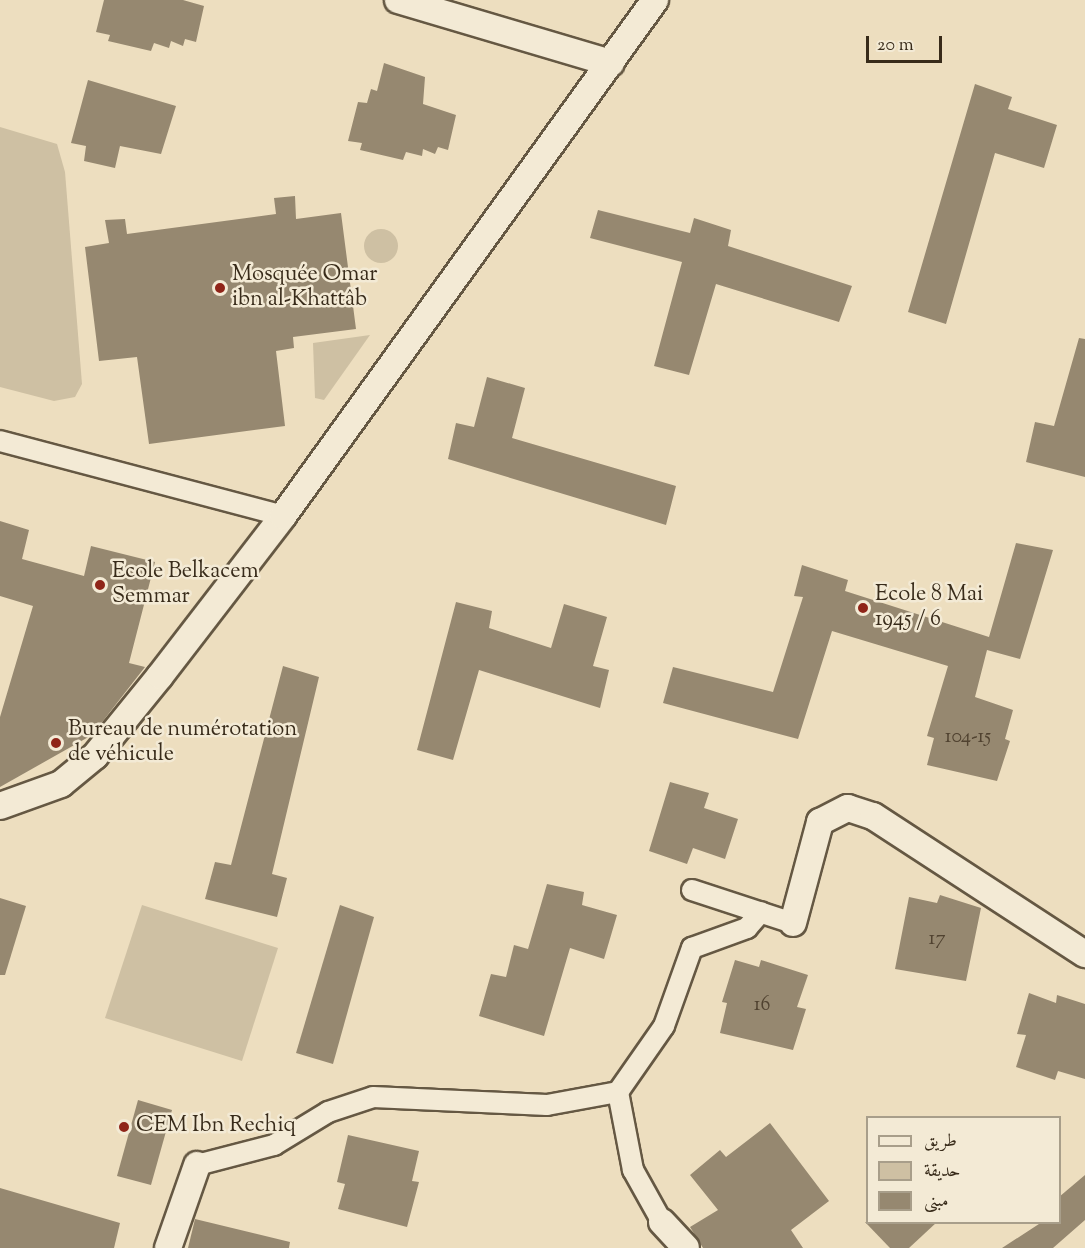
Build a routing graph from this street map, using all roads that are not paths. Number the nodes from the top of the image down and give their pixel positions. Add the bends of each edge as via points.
1 (398, 0) edge
2 (655, 0) edge
3 (611, 63) junction
4 (0, 441) edge
5 (283, 516) junction
6 (0, 806) edge
7 (692, 890) dead end
8 (761, 912) junction
9 (793, 923) joint
10 (1085, 954) edge
11 (618, 1092) junction
12 (197, 1165) joint
13 (662, 1222) joint
14 (168, 1248) edge
15 (686, 1248) edge

1 - 3 street
2 - 3 street
3 - 5 street
4 - 5 street
5 - 6 street via 95,756 61,784
7 - 8 street
8 - 9 street
8 - 11 street via 747,928 692,948 664,1026
9 - 10 street via 820,822 848,808 873,816
11 - 12 street via 547,1105 373,1097 328,1112 274,1145
11 - 13 street via 633,1170
12 - 14 street
13 - 15 street

